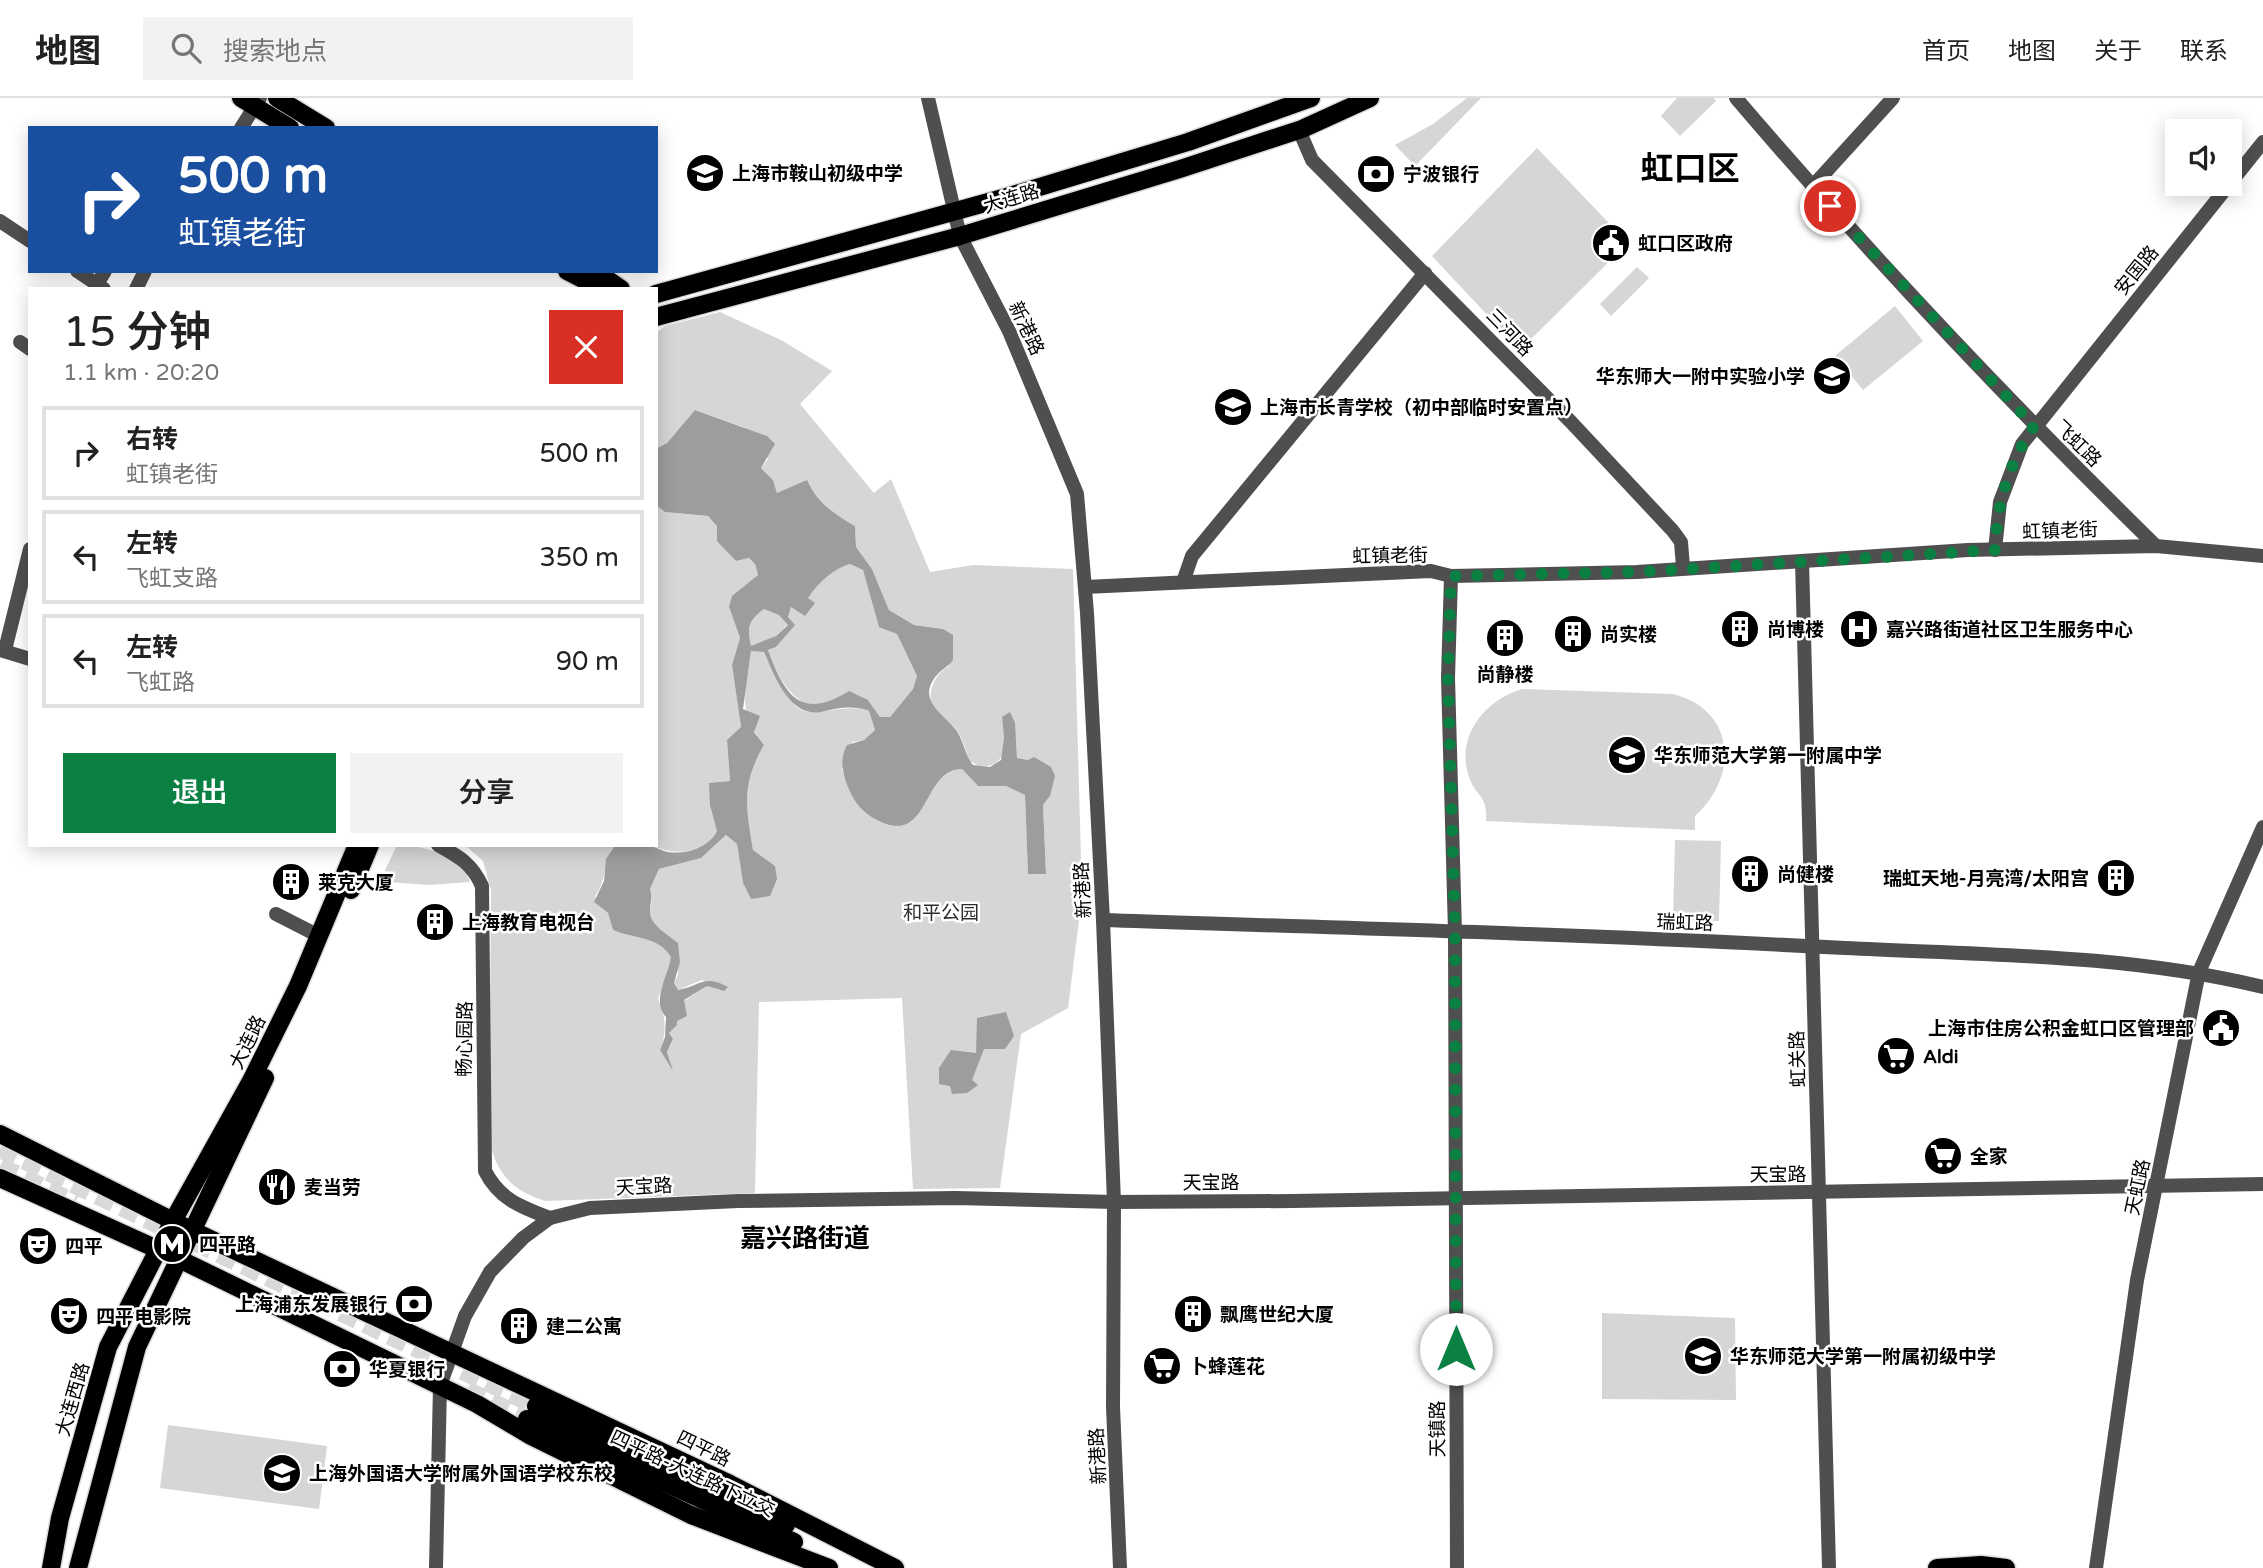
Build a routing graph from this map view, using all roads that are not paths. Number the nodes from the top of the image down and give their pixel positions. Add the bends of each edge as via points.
1 (277, 98) edge
2 (928, 98) edge
3 (1311, 98) edge
4 (1370, 98) edge
5 (1736, 98) edge
6 (1893, 98) edge
7 (252, 101) edge
8 (242, 126) edge
9 (287, 126) edge
10 (323, 126) edge
11 (1298, 130) junction
12 (2263, 142) edge
13 (2258, 159) edge
14 (1812, 187) junction
15 (956, 211) junction
16 (0, 221) edge
17 (960, 236) junction
18 (28, 240) edge
19 (82, 273) edge
20 (571, 273) edge
21 (598, 273) edge
22 (1425, 273) junction
23 (102, 281) edge
24 (599, 287) edge
25 (618, 287) edge
26 (658, 292) edge
27 (658, 313) edge
28 (2036, 424) junction
29 (2156, 546) junction
30 (1995, 550) junction
31 (28, 556) edge
32 (2263, 556) edge
33 (1802, 561) junction
34 (1684, 567) junction
35 (1451, 576) junction
36 (1183, 582) junction
37 (1085, 587) junction
38 (2, 650) edge
39 (28, 658) edge
40 (2263, 827) edge
41 (356, 847) edge
42 (369, 847) edge
43 (442, 847) edge
44 (276, 914) dead end
45 (1103, 920) junction
46 (1455, 932) junction
47 (319, 936) junction
48 (1813, 946) junction
49 (2199, 972) junction
50 (2263, 987) edge
51 (0, 1135) edge
52 (0, 1178) edge
53 (2263, 1184) edge
54 (2157, 1187) junction
55 (1820, 1193) junction
56 (1455, 1198) junction
57 (1114, 1202) junction
58 (550, 1218) junction
59 (173, 1221) junction
60 (191, 1230) junction
61 (159, 1250) junction
62 (179, 1259) junction
63 (452, 1354) junction
64 (440, 1386) junction
65 (864, 1552) junction
66 (1827, 1564) edge
67 (51, 1568) edge
68 (78, 1568) edge
69 (436, 1568) edge
70 (828, 1568) edge
71 (839, 1568) edge
72 (895, 1568) edge
73 (1120, 1568) edge
74 (1457, 1568) edge
75 (1937, 1568) edge
76 (2007, 1568) edge
77 (2096, 1568) edge

1 - 10 main road
2 - 15 street, 新港路
3 - 15 main road, 大连路 via 1188,142
4 - 11 main road, 大连路
5 - 14 street, 飞虹路
6 - 14 street
7 - 8 street
7 - 9 main road
11 - 17 main road, 大连路
11 - 22 street, 三河路 via 1312,160
12 - 13 street, 安国路
13 - 28 street, 安国路
14 - 28 street, 飞虹路
15 - 17 street, 新港路
15 - 26 main road, 大连路
16 - 18 street
17 - 27 main road, 大连路
17 - 37 street, 新港路 via 1009,331 1068,466 1077,494
19 - 23 street
20 - 24 main road
21 - 25 main road
22 - 34 street, 三河路 via 1673,531 1681,542
22 - 36 street via 1192,556
28 - 29 street, 飞虹路
28 - 30 street, 安国路 via 2017,453 2006,482
29 - 30 street, 虹镇老街
29 - 32 street
30 - 33 street, 虹镇老街
31 - 38 street
33 - 34 street, 虹镇老街
33 - 48 street, 虹关路
34 - 35 street, 虹镇老街
35 - 36 street, 虹镇老街 via 1431,571
35 - 46 street, 天镇路 via 1448,678
36 - 37 street, 虹镇老街
37 - 45 street, 新港路
38 - 39 street
40 - 49 street, 天虹路
41 - 47 main road, 大连路
42 - 60 main road, 大连路 via 307,992
43 - 58 street, 畅心园路 via 474,868 482,886 485,1171 502,1195
44 - 47 street
45 - 46 street, 瑞虹路
45 - 57 street, 新港路
46 - 48 street, 瑞虹路
46 - 56 street, 天镇路
47 - 59 main road, 大连路 via 251,1082
48 - 49 street, 瑞虹路 via 2126,962
48 - 55 street, 虹关路
49 - 50 street, 瑞虹路
49 - 54 street, 天虹路
51 - 59 main road, 四平路
52 - 61 main road
53 - 54 street, 天宝路
54 - 55 street, 天宝路
54 - 77 street, 天虹路 via 2130,1323
55 - 56 street, 天宝路
55 - 66 street, 虹关路
56 - 57 street, 天宝路
56 - 74 street, 天镇路
57 - 58 street, 天宝路 via 955,1198 738,1201 590,1208
57 - 73 street, 新港路 via 1113,1408
58 - 63 street, 天宝路 via 490,1272 474,1295
59 - 60 main road, 四平路
59 - 61 main road, 大连路
60 - 62 main road, 大连路
60 - 63 main road, 四平路
61 - 62 main road
61 - 67 main road, 大连西路 via 108,1347 60,1518
62 - 64 main road
62 - 68 main road via 137,1347
63 - 64 street, 天宝路
63 - 65 main road, 四平路 via 539,1391
64 - 69 street, 天宝路
64 - 70 main road via 691,1515
65 - 71 main road, 四平路-大连路下立交 via 833,1546 532,1413 788,1538
65 - 72 main road, 四平路
75 - 76 main road

